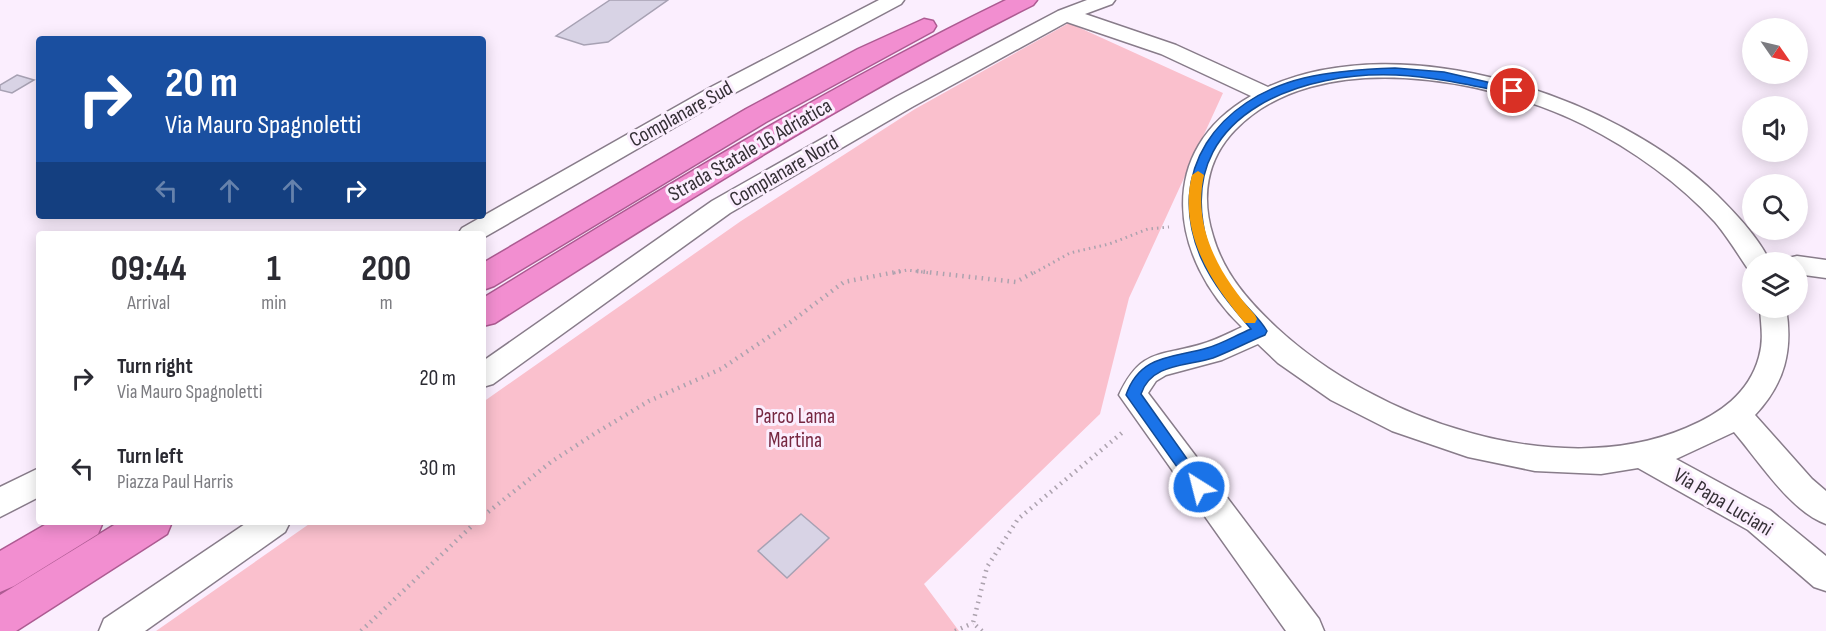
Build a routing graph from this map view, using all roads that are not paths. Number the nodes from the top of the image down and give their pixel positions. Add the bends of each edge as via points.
1 (894, 0) edge
2 (976, 0) edge
3 (1025, 0) edge
4 (1105, 0) edge
5 (1065, 15) junction
6 (1267, 95) junction
7 (476, 231) edge
8 (1755, 252) edge
9 (1808, 267) edge
10 (1826, 269) edge
11 (486, 276) edge
12 (486, 312) edge
13 (1774, 318) edge
14 (1260, 331) junction
15 (486, 374) edge
16 (1737, 416) junction
17 (1644, 456) junction
18 (36, 483) edge
19 (0, 503) edge
20 (1826, 510) edge
21 (79, 525) edge
22 (148, 525) edge
23 (270, 525) edge
24 (0, 573) edge
25 (1826, 576) edge
26 (0, 618) edge
27 (116, 631) edge
28 (1306, 631) edge

1 - 7 street, Complanare Sud via 719,92
2 - 11 highway, Strada Statale 16 Adriatica via 762,112
3 - 12 highway, Strada Statale 16 Adriatica via 786,128
4 - 5 street, Complanare Nord
5 - 6 street via 1119,30 1208,64
5 - 15 street, Complanare Nord via 722,207
6 - 8 street via 1305,81 1337,75 1395,71 1486,84 1547,102 1598,123 1647,150 1690,183
6 - 14 street via 1239,113 1217,135 1202,160 1194,191 1196,224 1208,259 1229,295
9 - 10 street
13 - 16 street via 1776,343 1765,382
14 - 17 street via 1300,366 1349,397 1405,424 1465,445 1538,458 1588,461
14 - 28 street via 1210,353 1167,361 1146,373 1133,395
16 - 17 street via 1697,441
16 - 20 street via 1801,489
17 - 25 street, Via Papa Luciani via 1760,520
18 - 19 street
21 - 24 highway
22 - 26 highway
23 - 27 street

